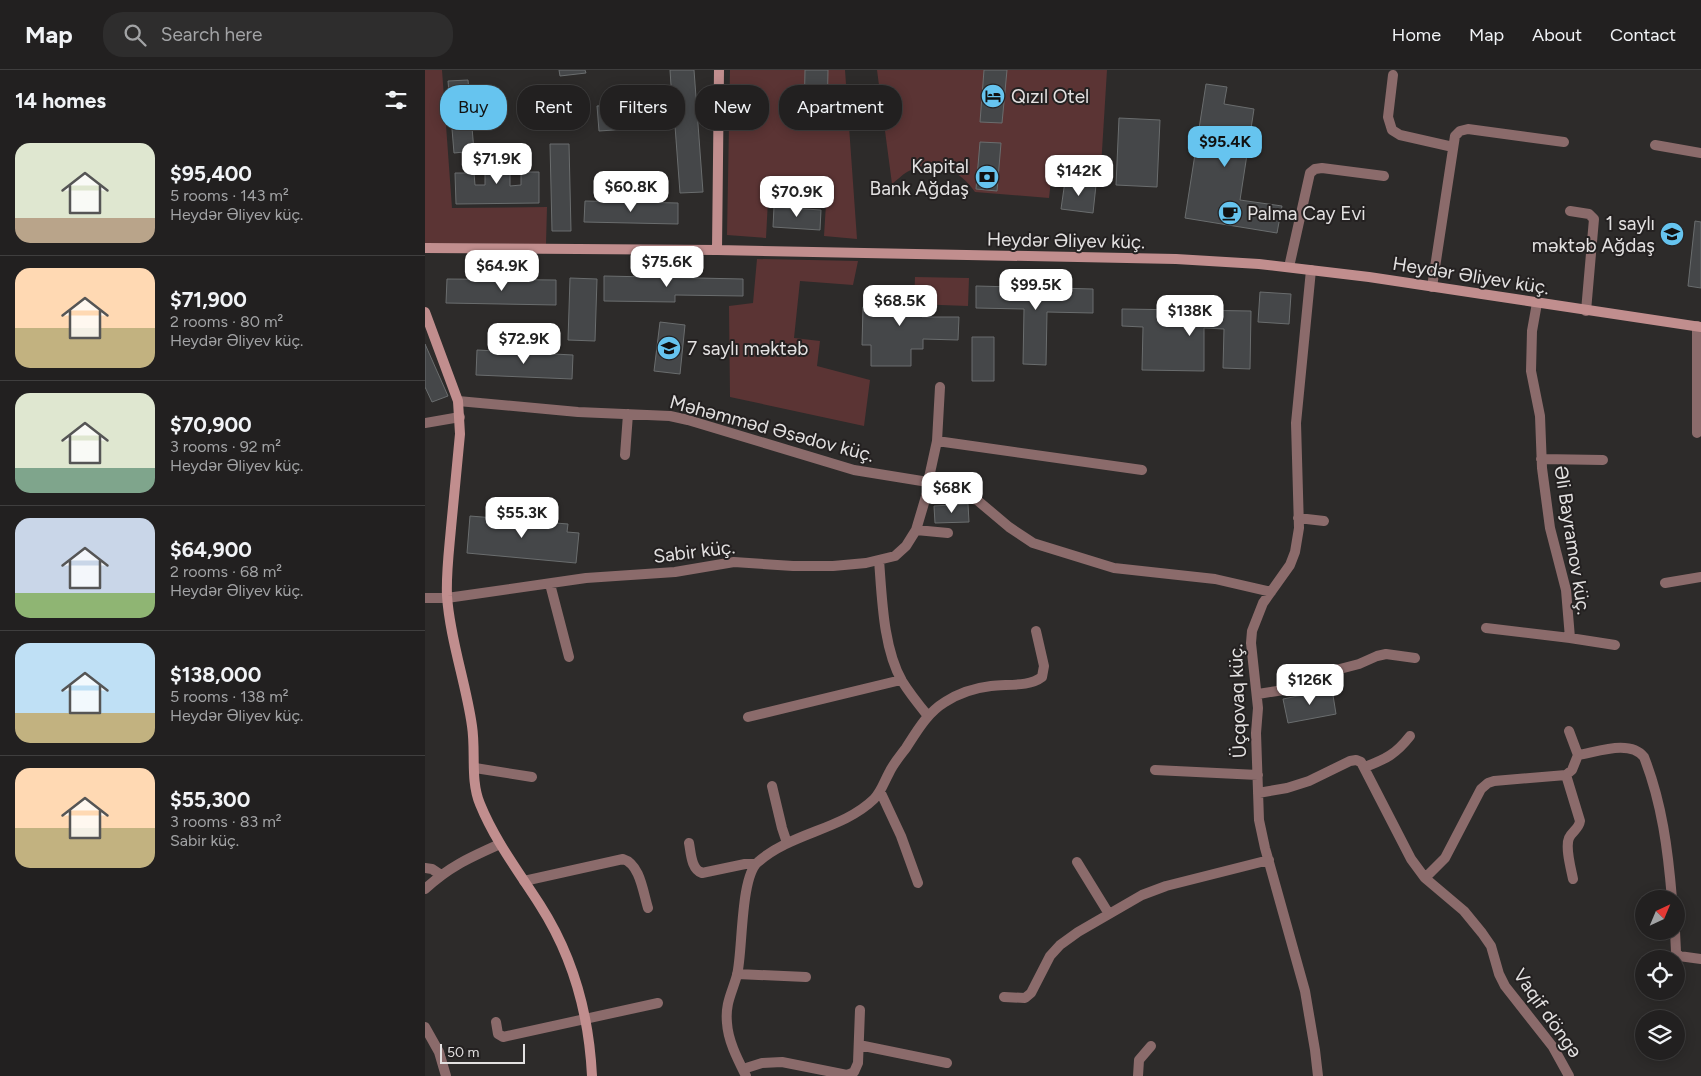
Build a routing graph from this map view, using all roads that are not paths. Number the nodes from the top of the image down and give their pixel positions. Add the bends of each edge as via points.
1 (719, 70) edge
2 (1393, 76) dead end
3 (1564, 142) dead end
4 (1655, 145) dead end
5 (1453, 148) junction
6 (1701, 153) edge
7 (1383, 176) dead end
8 (1570, 211) dead end
9 (425, 248) edge
10 (717, 250) junction
11 (1289, 267) junction
12 (1311, 270) junction
13 (1432, 287) junction
14 (1537, 304) junction
15 (1586, 311) junction
16 (425, 312) edge
17 (1699, 326) edge
18 (940, 387) dead end
19 (458, 401) junction
20 (628, 414) junction
21 (460, 417) junction
22 (425, 423) edge
23 (1697, 433) dead end
24 (937, 441) junction
25 (625, 455) dead end
26 (1541, 459) junction
27 (1603, 460) dead end
28 (1142, 470) dead end
29 (927, 488) junction
30 (1298, 518) junction
31 (1324, 520) dead end
32 (916, 530) junction
33 (948, 533) dead end
34 (879, 560) junction
35 (1701, 578) edge
36 (1665, 583) dead end
37 (550, 584) junction
38 (1271, 592) junction
39 (425, 598) edge
40 (447, 598) junction
41 (1486, 628) dead end
42 (1036, 631) dead end
43 (1570, 638) junction
44 (1615, 646) dead end
45 (569, 657) dead end
46 (1415, 658) dead end
47 (901, 680) junction
48 (1258, 694) junction
49 (928, 716) junction
50 (748, 717) dead end
51 (1569, 731) dead end
52 (1410, 736) dead end
53 (1578, 755) junction
54 (1365, 767) junction
55 (475, 768) junction
56 (1155, 770) dead end
57 (1258, 775) junction
58 (1566, 775) junction
59 (532, 776) dead end
60 (772, 786) dead end
61 (880, 791) junction
62 (1258, 793) junction
63 (689, 842) dead end
64 (787, 843) junction
65 (500, 844) junction
66 (1269, 860) junction
67 (1077, 862) dead end
68 (755, 864) junction
69 (425, 868) edge
70 (441, 875) junction
71 (1425, 878) junction
72 (1573, 879) dead end
73 (524, 880) junction
74 (918, 883) dead end
75 (425, 889) edge
76 (1671, 890) edge
77 (648, 908) dead end
78 (1109, 914) junction
79 (1675, 940) edge
80 (1701, 959) edge
81 (737, 974) junction
82 (806, 977) dead end
83 (1005, 997) dead end
84 (658, 1003) dead end
85 (860, 1010) dead end
86 (586, 1018) junction
87 (496, 1022) dead end
88 (425, 1028) edge
89 (859, 1044) junction
90 (1151, 1046) dead end
91 (947, 1063) dead end
92 (744, 1073) edge
93 (446, 1076) edge
94 (591, 1076) edge
95 (1138, 1076) edge
96 (1318, 1076) edge
97 (1569, 1076) edge

1 - 10 main road
2 - 5 street via 1388,117 1392,130 1400,135
3 - 5 street via 1468,129 1455,136
4 - 6 street
5 - 13 street
7 - 11 street via 1322,168 1310,173
8 - 15 street via 1589,214 1594,219
9 - 10 main road, Heydər Əliyev küç.
10 - 11 main road, Heydər Əliyev küç. via 1176,259
11 - 12 main road, Heydər Əliyev küç.
12 - 13 main road, Heydər Əliyev küç.
12 - 30 street, Üçqovaq küç. via 1296,423
13 - 14 main road, Heydər Əliyev küç.
14 - 15 main road, Heydər Əliyev küç.
14 - 26 street, Əli Bayramov küç. via 1531,371 1540,416
15 - 17 main road, Heydər Əliyev küç.
16 - 19 main road
17 - 23 street
18 - 24 street
19 - 20 street, Məhəmməd Əsədov küç.
19 - 21 main road
20 - 25 street
20 - 29 street, Məhəmməd Əsədov küç. via 688,420 854,470
21 - 22 street
21 - 40 main road
24 - 28 street
24 - 29 street
26 - 27 street
26 - 43 street, Əli Bayramov küç. via 1550,528 1566,590
29 - 32 street, Sabir küç.
29 - 38 street, Məhəmməd Əsədov küç. via 977,500 1033,543 1114,568 1215,579
30 - 31 street
30 - 38 street, Üçqovaq küç. via 1295,552
32 - 33 street
32 - 34 street, Sabir küç. via 895,556
34 - 37 street, Sabir küç. via 833,566 734,562 675,572 586,578
34 - 47 street via 884,620
35 - 36 street
37 - 40 street, Sabir küç.
37 - 45 street
38 - 48 street, Üçqovaq küç. via 1252,631
39 - 40 street, Sabir küç.
40 - 55 main road via 471,720
41 - 43 street, Əli Bayramov küç.
42 - 49 street via 1044,666 1042,676 1035,682 968,690 944,702
43 - 44 street
46 - 48 street via 1377,656 1336,670 1329,680 1321,684
47 - 49 street
47 - 50 street
48 - 57 street, Üçqovaq küç.
49 - 61 street via 889,771
51 - 53 street
52 - 54 street via 1386,759
53 - 58 street via 1572,770
53 - 76 street via 1632,748 1645,757 1665,829
54 - 62 street via 1356,760 1350,761 1309,781
54 - 71 street, Vaqif döngə via 1411,858
55 - 59 street
55 - 65 main road via 479,803
56 - 57 street
57 - 62 street, Üçqovaq küç.
58 - 71 street via 1487,783 1445,858
58 - 72 street via 1580,821 1567,844
60 - 64 street
61 - 64 street via 874,799 842,820
61 - 74 street
62 - 66 street, Üçqovaq küç. via 1259,820
63 - 68 street via 693,865 702,873
64 - 68 street
65 - 70 street
65 - 73 main road
66 - 78 street via 1166,886 1141,895
66 - 96 street, Üçqovaq küç. via 1305,991
67 - 78 street
68 - 81 street via 750,874
69 - 70 street
70 - 75 street
71 - 97 street, Vaqif döngə via 1464,911 1482,933 1491,946 1505,986 1553,1047
73 - 77 street via 623,859 635,868
73 - 86 main road via 566,952
78 - 83 street via 1060,945 1025,998
79 - 80 street via 1679,956
81 - 82 street
81 - 92 street via 726,1009 727,1025
84 - 86 street
85 - 89 street
86 - 87 street via 503,1037 498,1034
86 - 94 main road
88 - 93 street via 439,1052
89 - 91 street
89 - 92 street via 859,1063 854,1072 847,1075 781,1062 762,1063
90 - 95 street via 1139,1060

